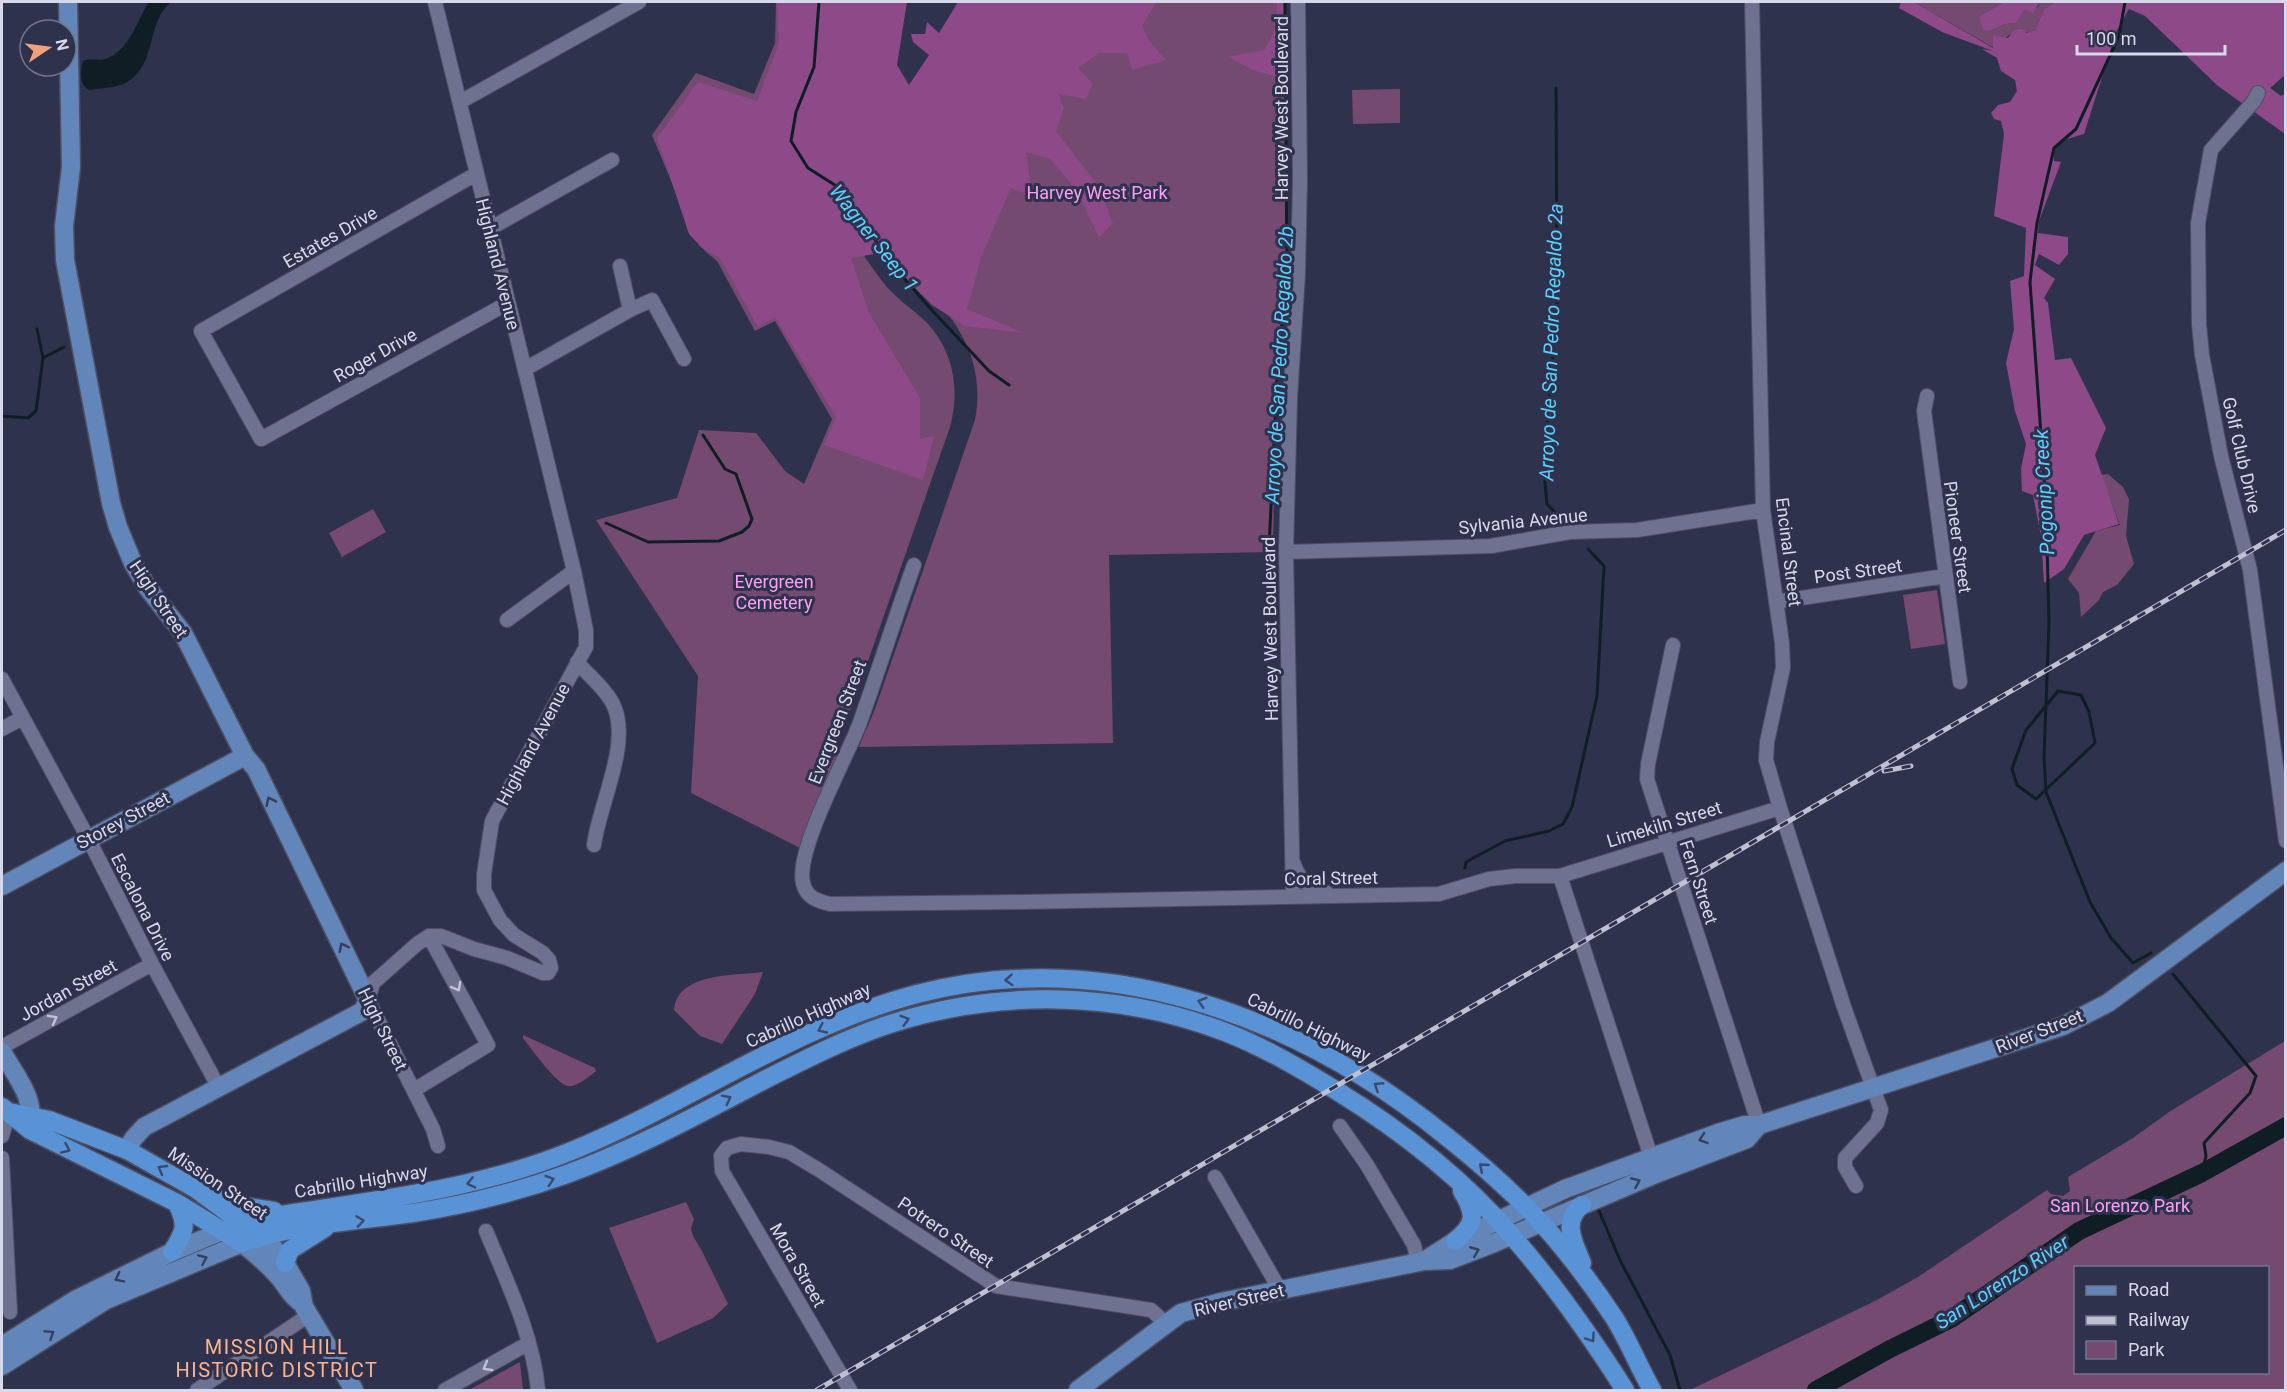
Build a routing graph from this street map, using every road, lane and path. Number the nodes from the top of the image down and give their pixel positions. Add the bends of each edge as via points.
1 (69, 2) edge
2 (435, 2) edge
3 (639, 2) edge
4 (1298, 2) edge
5 (1752, 2) edge
6 (622, 6) edge
7 (2258, 93) dead end
8 (460, 102) junction
9 (612, 160) dead end
10 (476, 174) junction
11 (489, 229) junction
12 (620, 266) dead end
13 (508, 303) junction
14 (630, 310) junction
15 (684, 360) dead end
16 (525, 369) junction
17 (1927, 396) dead end
18 (261, 439) joint
19 (1763, 510) junction
20 (1286, 552) junction
21 (914, 565) dead end
22 (574, 571) junction
23 (1945, 576) junction
24 (1776, 602) junction
25 (507, 620) dead end
26 (1673, 645) dead end
27 (577, 662) junction
28 (2, 679) edge
29 (1960, 682) dead end
30 (22, 718) junction
31 (2, 729) edge
32 (245, 756) junction
33 (1779, 808) junction
34 (88, 838) junction
35 (2286, 841) edge
36 (1667, 842) junction
37 (594, 845) dead end
38 (1292, 856) junction
39 (2286, 871) edge
40 (1560, 876) junction
41 (2, 886) edge
42 (807, 892) joint
43 (1335, 896) junction
44 (1293, 897) junction
45 (429, 936) junction
46 (152, 964) junction
47 (368, 1000) junction
48 (2, 1047) edge
49 (2, 1052) edge
50 (219, 1088) junction
51 (1873, 1088) junction
52 (414, 1090) junction
53 (5, 1109) edge
54 (32, 1123) junction
55 (1759, 1125) junction
56 (1340, 1126) dead end
57 (2, 1136) edge
58 (438, 1146) dead end
59 (127, 1150) junction
60 (721, 1156) joint
61 (2, 1158) edge
62 (1651, 1158) junction
63 (1451, 1175) junction
64 (1215, 1177) dead end
65 (1856, 1186) dead end
66 (196, 1189) junction
67 (177, 1203) junction
68 (1582, 1205) junction
69 (1526, 1207) junction
70 (291, 1213) junction
71 (1498, 1221) junction
72 (241, 1223) junction
73 (1542, 1223) junction
74 (331, 1225) junction
75 (220, 1230) junction
76 (486, 1231) dead end
77 (1512, 1235) junction
78 (260, 1236) junction
79 (1455, 1241) junction
80 (242, 1242) junction
81 (172, 1252) junction
82 (1421, 1262) junction
83 (285, 1263) junction
84 (1591, 1284) junction
85 (1280, 1290) junction
86 (7, 1309) edge
87 (306, 1309) junction
88 (1166, 1323) junction
89 (529, 1343) junction
90 (2, 1346) edge
91 (2, 1366) edge
92 (215, 1385) edge
93 (197, 1390) edge
94 (354, 1390) edge
95 (445, 1390) edge
96 (538, 1390) edge
97 (850, 1390) edge
98 (1078, 1390) edge
99 (1625, 1390) edge
100 (1652, 1390) edge

1 - 32 main road, High Street via 71,167 64,226 65,260 111,503 133,563 183,633
2 - 8 street, Highland Avenue
3 - 6 street
4 - 20 street, Harvey West Boulevard via 1299,262
5 - 19 street, Encinal Street
6 - 8 street
7 - 35 street, Golf Club Drive via 2211,150 2198,223 2199,324 2222,456 2250,570
8 - 10 street, Highland Avenue
9 - 11 street
10 - 11 street, Highland Avenue
10 - 18 street, Estates Drive via 201,331
11 - 13 street, Highland Avenue
12 - 14 street
13 - 16 street, Highland Avenue
13 - 18 street, Roger Drive
14 - 15 street via 652,300
14 - 16 street
16 - 22 street, Highland Avenue
17 - 23 street, Pioneer Street via 1924,411
19 - 20 street, Sylvania Avenue via 1637,530 1570,532 1491,546
19 - 24 street, Encinal Street
20 - 38 street, Harvey West Boulevard
21 - 42 street, Evergreen Street via 858,727 815,824 804,862 802,881
22 - 25 street
22 - 27 street, Highland Avenue via 586,630 586,647
23 - 24 street, Post Street
23 - 29 street, Pioneer Street
24 - 33 street, Encinal Street via 1783,668 1766,760
26 - 36 street, Fern Street via 1647,779
27 - 37 street via 604,690 618,720 615,759
27 - 45 street, Highland Avenue via 492,821 484,874 484,890 500,920 514,935 543,953 552,968 543,973 441,936
28 - 30 street, Escalona Drive
30 - 31 street
30 - 34 street, Escalona Drive
32 - 34 main road, Storey Street
47 -> 32 main road, High Street via 256,769
33 - 36 street, Limekiln Street
33 - 51 street, Encinal Street
34 - 41 main road, Storey Street
34 - 46 street, Escalona Drive
36 - 40 street, Limekiln Street
36 - 55 street, Fern Street
38 - 43 street via 1298,876 1305,883
38 - 44 street, Harvey West Boulevard
39 - 51 main road, River Street via 2108,1003 2033,1037
40 - 43 street, Coral Street via 1489,879 1439,894
40 - 62 street
42 - 44 street, Coral Street via 830,904
43 - 44 street, Coral Street
45 - 47 street via 373,983
45 -> 52 street via 489,1045
48 -> 46 street, Jordan Street
46 - 50 street, Escalona Drive
47 - 50 main road via 363,1011
47 - 52 street, High Street
49 - 54 main road via 29,1097
50 - 59 main road via 144,1127
51 - 55 main road, River Street
51 - 65 street, Encinal Street via 1880,1118 1845,1158 1845,1167
52 - 58 street, High Street
53 - 54 highway, Mission Street
53 - 57 street
54 - 59 highway, Mission Street
54 -> 67 highway, Mission Street
55 -> 62 main road, River Street via 1745,1125
68 -> 55 main road, River Street via 1747,1139
56 - 82 street via 1367,1165
66 -> 59 highway, Mission Street
60 - 88 street, Potrero Street via 728,1148 741,1144 789,1152 996,1286 1151,1310
60 - 97 street, Mora Street via 722,1171
61 - 86 street
62 - 69 main road, River Street
63 - 71 highway
74 -> 63 highway via 460,1205 543,1182 623,1151 832,1046 872,1030 944,1010 1018,1000 1124,1005 1227,1033 1284,1060 1366,1109
63 - 79 highway via 1473,1214 1469,1227
64 - 85 street
66 - 70 highway via 230,1204
66 - 72 highway, Mission Street
67 - 75 highway, Mission Street
67 - 81 highway via 185,1225
68 - 73 main road, River Street
68 - 84 highway via 1573,1214 1570,1229
69 -> 70 highway, Cabrillo Highway via 1409,1107 1298,1041 1177,995 1114,983 1049,978 964,985 860,1012 604,1137 521,1170 446,1189
69 - 71 main road, River Street
69 - 73 highway, Cabrillo Highway
70 - 72 highway, Cabrillo Highway
71 - 77 highway
71 - 79 main road, River Street
72 - 75 main road
72 - 78 highway, Mission Street
73 - 77 main road, River Street
73 - 84 highway, Cabrillo Highway
74 - 78 highway
74 - 83 highway via 290,1250
75 - 80 highway, Mission Street
75 - 81 main road
76 - 89 street
82 -> 77 main road, River Street via 1450,1260
77 -> 99 highway via 1565,1300
78 - 80 highway
78 - 83 main road, Mission Street
79 - 82 main road, River Street
80 - 87 main road, Mission Street via 271,1268
91 -> 80 main road via 106,1300
81 -> 90 main road via 75,1300
82 - 85 main road, River Street
83 - 87 main road, Mission Street
84 - 100 highway, Cabrillo Highway
85 - 88 main road, River Street via 1181,1313
87 - 92 street
87 - 94 main road, Mission Street
88 - 98 main road, River Street
89 -> 95 street
89 - 96 street
92 - 93 street

